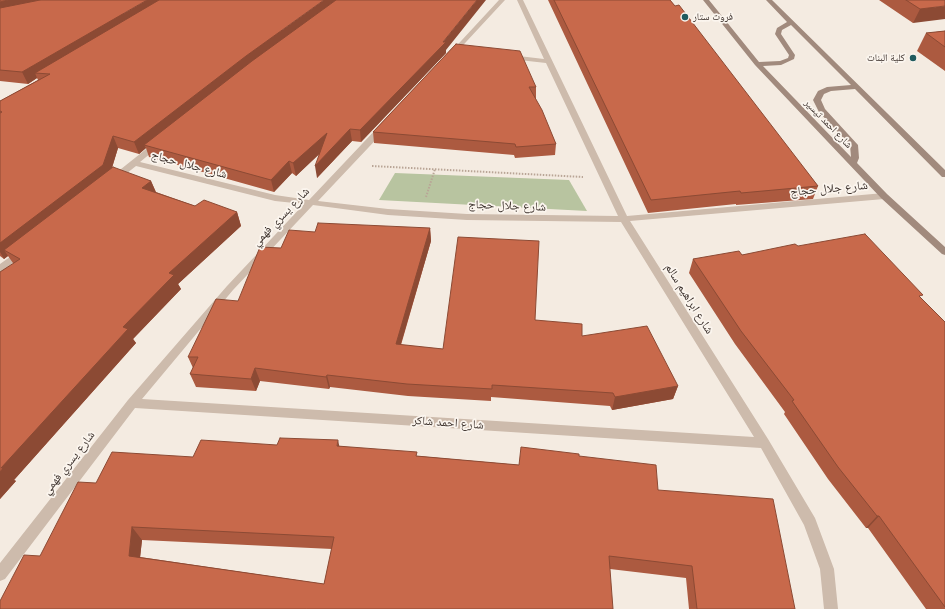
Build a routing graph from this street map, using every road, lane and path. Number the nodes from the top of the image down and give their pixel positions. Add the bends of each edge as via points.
1 (502, 0) edge
2 (520, 0) edge
3 (706, 0) edge
4 (769, 0) edge
5 (791, 22) junction
6 (502, 56) edge
7 (549, 61) junction
8 (444, 62) edge
9 (757, 64) junction
10 (856, 87) junction
11 (390, 119) edge
12 (165, 138) edge
13 (134, 163) junction
14 (853, 164) junction
15 (347, 165) junction
16 (435, 169) junction
17 (945, 175) edge
18 (604, 178) junction
19 (110, 182) edge
20 (884, 196) junction
21 (311, 204) junction
22 (421, 214) junction
23 (624, 220) junction
24 (30, 244) edge
25 (945, 252) edge
26 (0, 269) edge
27 (132, 404) junction
28 (764, 443) junction
29 (0, 574) edge
30 (831, 609) edge

1 - 8 street via 458,51
2 - 7 street, شارع ابراهيم سالم
3 - 9 main road, شارع احمد تيسير
4 - 5 main road
5 - 9 main road via 779,29 778,34 792,55 791,59 781,63
5 - 10 main road
6 - 7 street
7 - 18 street, شارع ابراهيم سالم
9 - 14 main road, شارع احمد تيسير
10 - 14 main road via 830,89 821,93 817,100 822,110 854,145
10 - 17 main road
11 - 15 street, شارع يسري فهمي
12 - 13 street
13 - 19 street
13 - 21 street, شارع جلال حجاج via 241,190
14 - 20 main road, شارع احمد تيسير
15 - 16 path
15 - 21 street, شارع يسري فهمي
16 - 18 path
16 - 22 path
18 - 23 street, شارع ابراهيم سالم
20 - 23 street, شارع جلال حجاج
20 - 25 main road, شارع احمد تيسير
21 - 22 street, شارع جلال حجاج
21 - 27 street, شارع يسري فهمي via 230,288
22 - 23 street, شارع جلال حجاج via 546,220
23 - 28 street, شارع ابراهيم سالم
24 - 26 street
27 - 28 street, شارع احمد شاكر
27 - 29 street, شارع يسري فهمي
28 - 30 street, شارع ابراهيم سالم via 810,522 827,569

